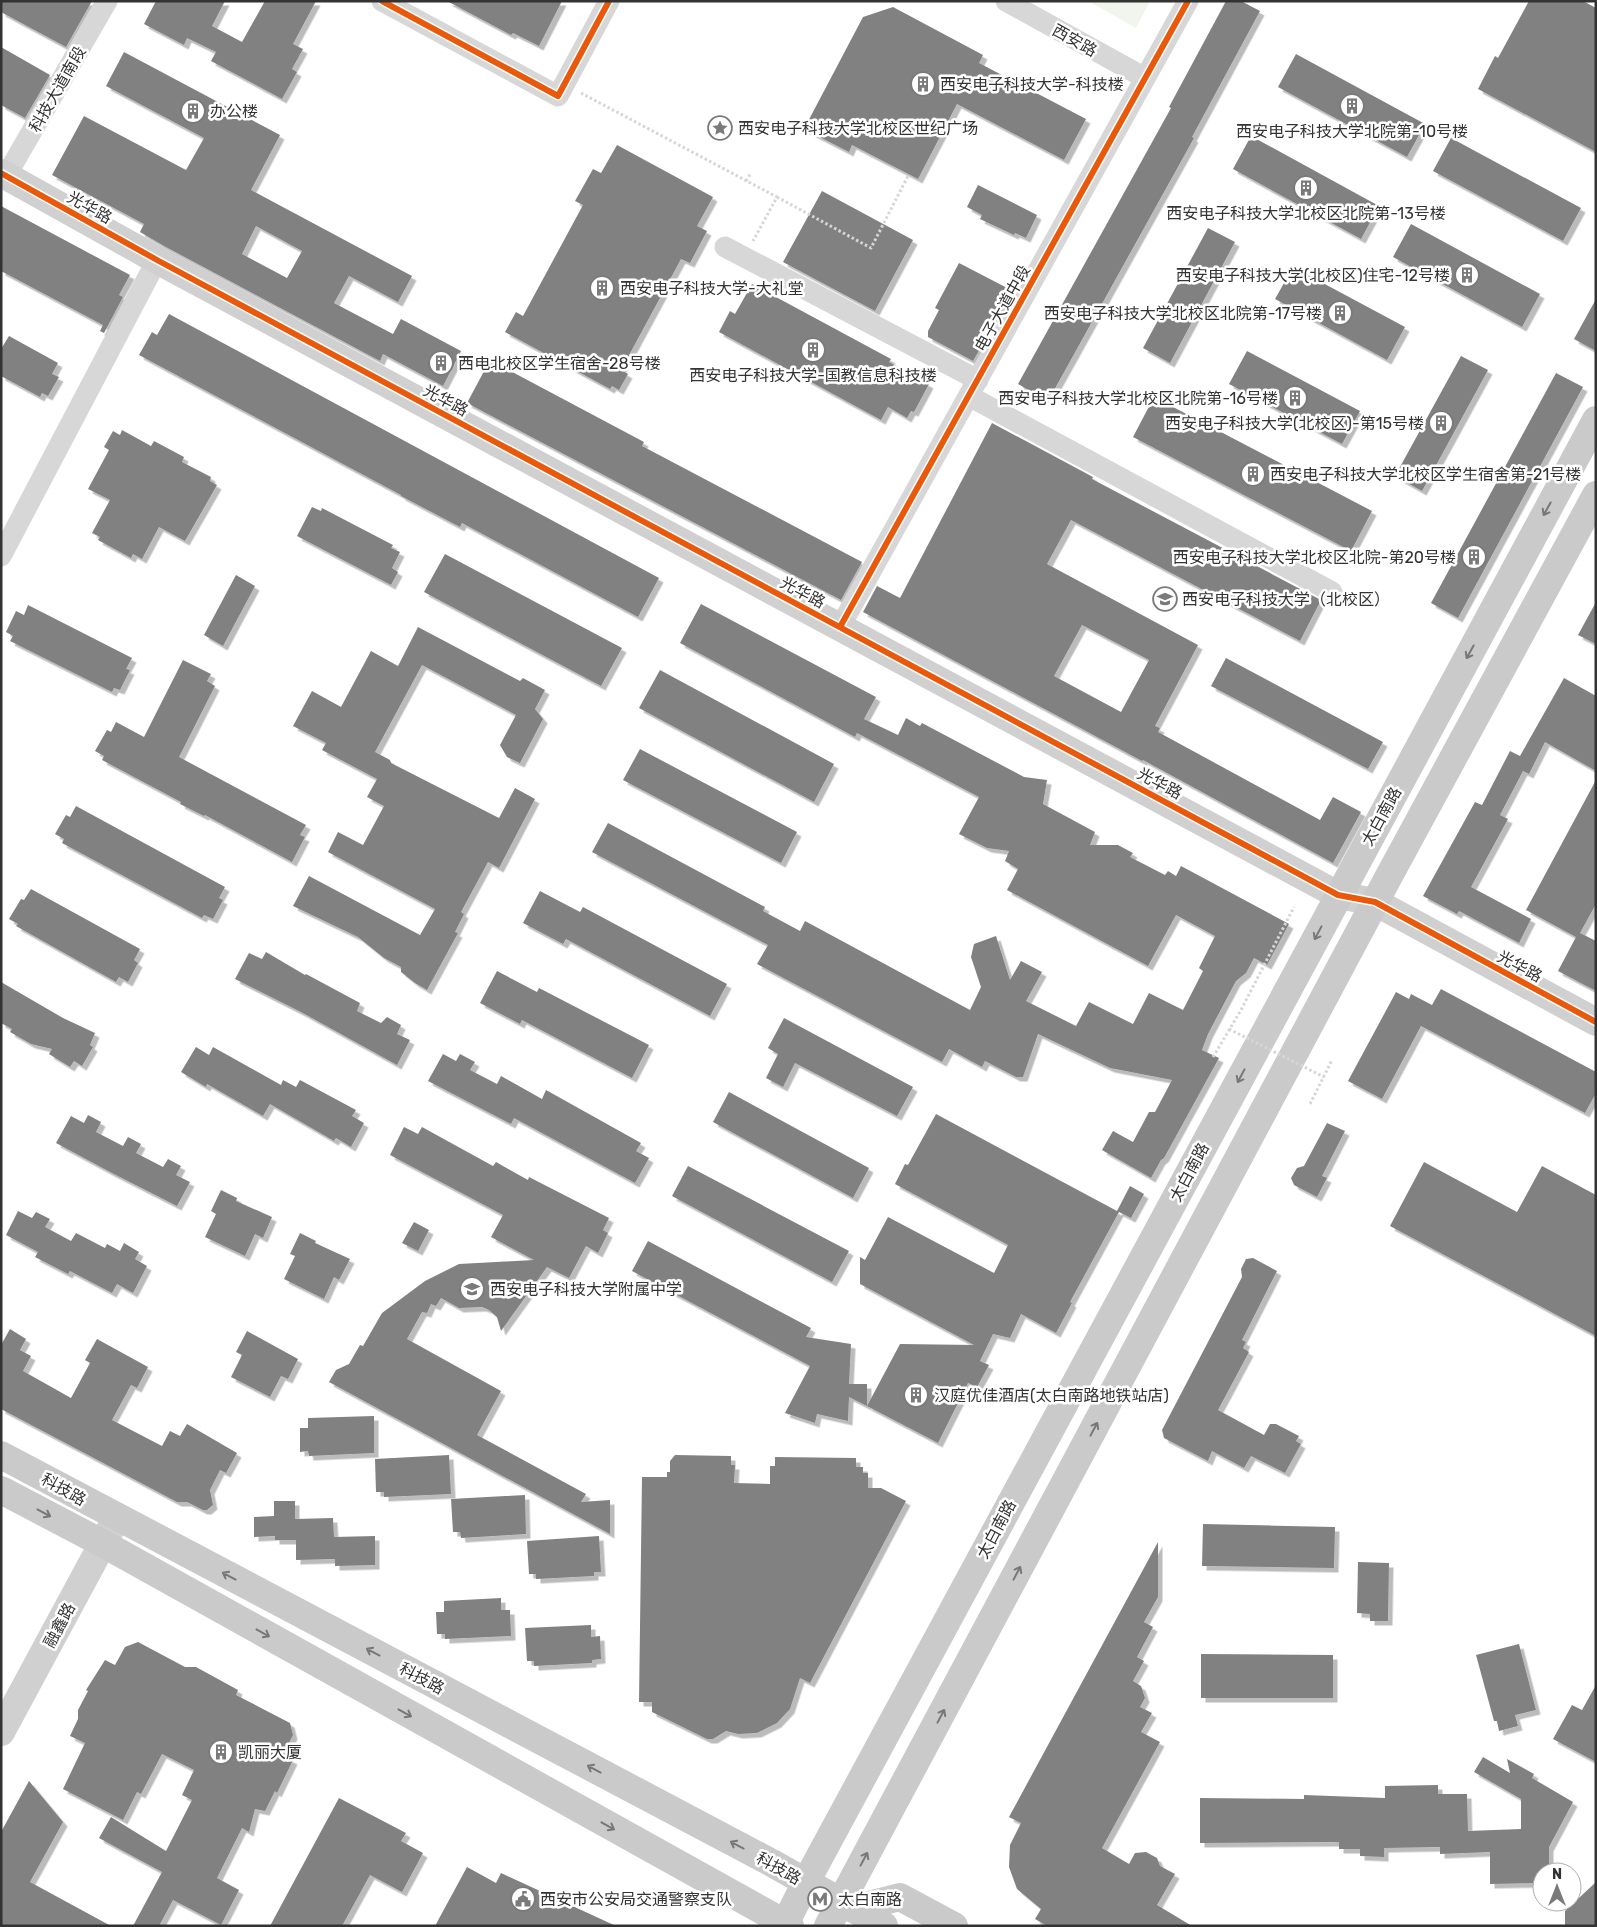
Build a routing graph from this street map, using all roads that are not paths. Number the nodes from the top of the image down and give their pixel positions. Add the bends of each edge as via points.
1 (107, 1) edge
2 (382, 1) edge
3 (609, 1) edge
4 (1006, 1) edge
5 (1188, 1) edge
6 (1145, 78) junction
7 (4, 175) edge
8 (725, 247) dead end
9 (157, 260) junction
10 (974, 388) junction
11 (1596, 420) edge
12 (1596, 495) edge
13 (1, 556) edge
14 (1332, 592) dead end
15 (840, 627) junction
16 (1338, 895) junction
17 (1371, 911) junction
18 (1596, 1022) edge
19 (1596, 1043) edge
20 (1, 1455) edge
21 (1, 1490) edge
22 (116, 1517) junction
23 (102, 1544) junction
24 (1, 1732) edge
25 (806, 1882) junction
26 (847, 1905) junction
27 (786, 1925) edge
28 (828, 1926) edge
29 (884, 1926) edge
30 (954, 1926) edge

1 - 7 street, 科技大道南段
2 - 3 street via 558,96
4 - 6 street, 西安路
5 - 6 street, 电子大道中段
6 - 10 street, 电子大道中段
7 - 9 street, 光华路
8 - 10 street
9 - 13 street
9 - 15 street, 光华路
10 - 14 street
10 - 15 street, 电子大道中段
11 -> 16 main road, 太白南路
12 - 17 main road
15 - 16 street, 光华路
16 - 17 street, 光华路
16 -> 25 main road, 太白南路
17 - 18 street, 光华路
17 - 19 street, 光华路
26 -> 17 main road
20 - 22 main road, 科技路
21 -> 23 main road, 科技路
22 - 23 street, 融鑫路
25 -> 22 main road, 科技路
23 - 24 street, 融鑫路
23 -> 27 main road, 科技路
25 - 26 main road, 科技路
25 - 27 main road, 太白南路
26 - 28 main road
26 - 29 main road, 科技路
26 - 30 main road via 900,1896

